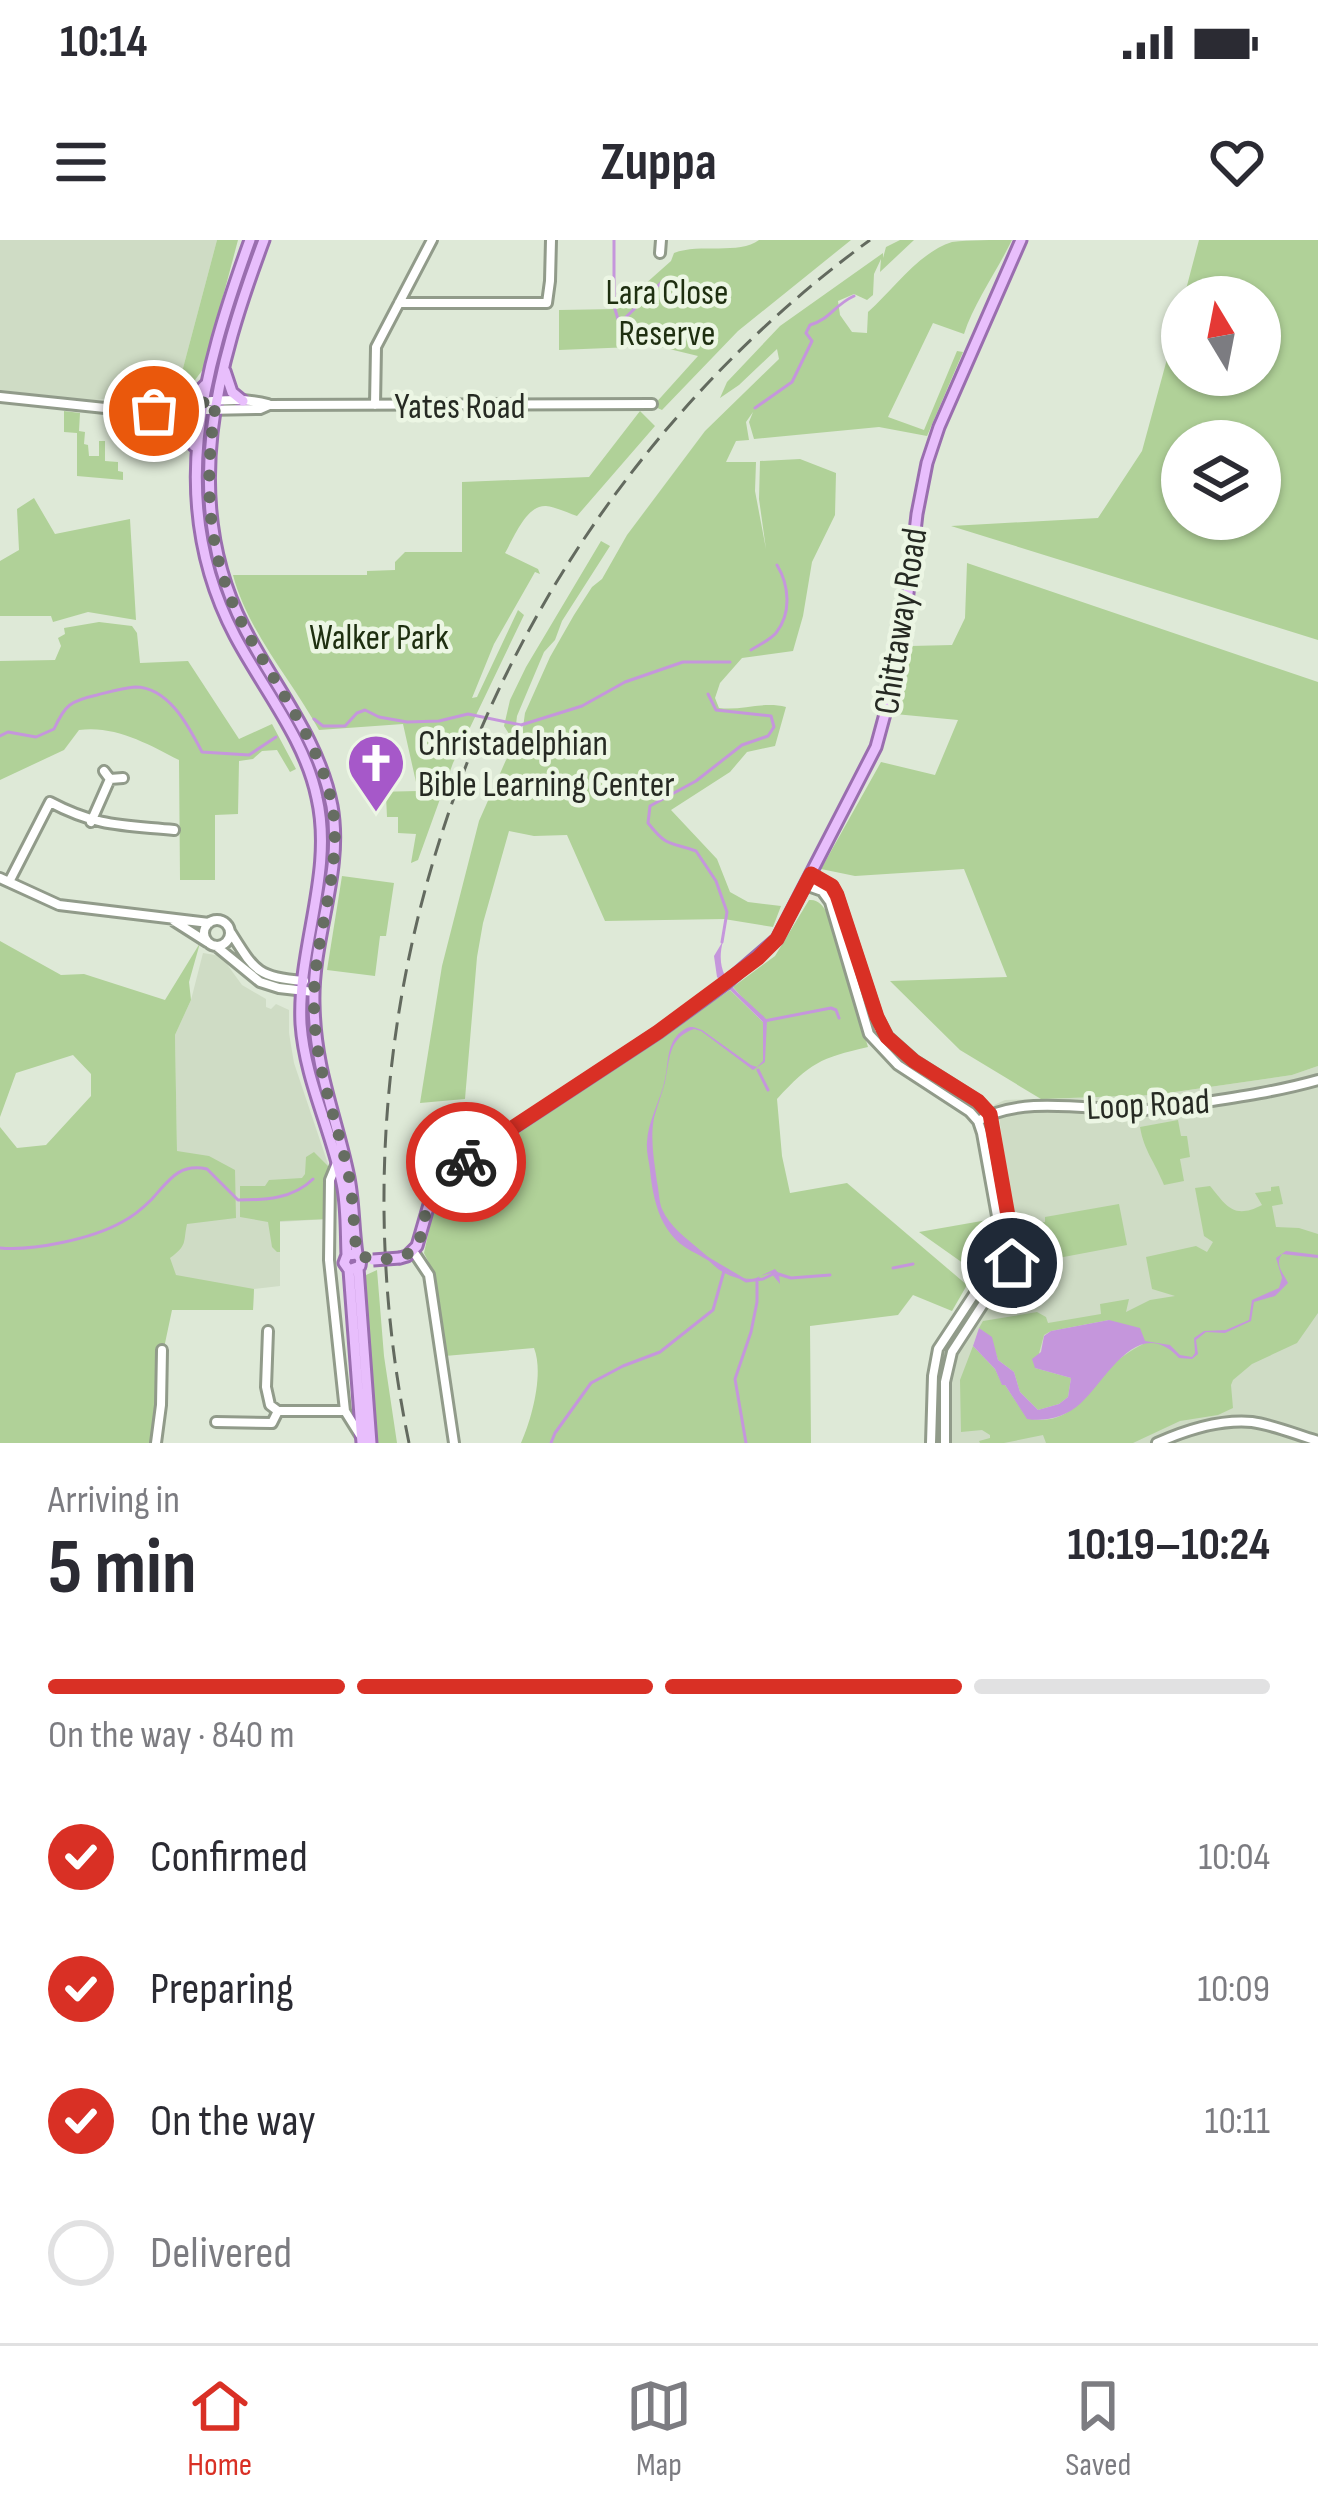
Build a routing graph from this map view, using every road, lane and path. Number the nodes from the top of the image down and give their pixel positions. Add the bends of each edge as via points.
1 (250, 240) edge
2 (264, 240) edge
3 (432, 240) edge
4 (550, 240) edge
5 (661, 240) edge
6 (1021, 240) edge
7 (661, 253) dead end
8 (399, 303) junction
9 (224, 366) junction
10 (207, 382) junction
11 (0, 397) edge
12 (243, 401) junction
13 (652, 404) dead end
14 (269, 405) junction
15 (375, 405) junction
16 (151, 406) junction
17 (202, 406) junction
18 (215, 406) junction
19 (170, 411) junction
20 (196, 457) junction
21 (123, 778) dead end
22 (91, 821) junction
23 (174, 830) dead end
24 (811, 874) junction
25 (4, 880) edge
26 (805, 885) junction
27 (161, 916) junction
28 (209, 922) junction
29 (231, 933) junction
30 (211, 944) junction
31 (301, 986) junction
32 (314, 987) junction
33 (1318, 1080) edge
34 (990, 1114) junction
35 (978, 1120) junction
36 (337, 1163) junction
37 (413, 1251) junction
38 (355, 1262) junction
39 (268, 1330) dead end
40 (162, 1350) dead end
41 (358, 1393) junction
42 (345, 1411) junction
43 (278, 1412) junction
44 (216, 1423) dead end
45 (1318, 1441) edge
46 (364, 1442) edge
47 (156, 1443) edge
48 (454, 1443) edge
49 (931, 1443) edge
50 (945, 1443) edge
51 (1157, 1443) edge

1 - 10 main road
2 - 9 main road
3 - 8 street
4 - 8 street via 547,303
5 - 7 street
6 - 24 main road, Chittaway Road via 927,463 901,655 876,747
8 - 15 street via 376,347
9 - 12 main road
9 - 18 main road
10 - 16 main road
10 - 17 main road
11 - 16 street
12 - 14 street, Yates Road
12 - 18 street, Yates Road
13 - 15 street, Yates Road
14 - 15 street, Yates Road
14 - 18 street, Yates Road
16 - 17 street
16 - 19 street
17 - 18 street
17 - 19 street
17 - 20 main road
18 - 32 main road via 210,517 227,591 313,746 332,802 334,859
19 - 20 main road via 186,423
20 - 31 main road via 207,568 302,752 319,806 320,870
21 - 22 street via 107,775
22 - 23 street
22 - 25 street via 50,802
24 - 26 main road, Chittaway Road
24 - 34 street via 837,895 887,1037
25 - 27 street via 59,905
26 - 35 street via 830,902 869,1034 887,1056
26 - 37 main road, Chittaway Road via 758,958 434,1186
27 - 28 street
27 - 30 street
28 - 29 street via 224,922
28 - 30 street via 204,934
29 - 30 street via 224,944
29 - 31 street via 253,967
30 - 31 street via 260,982
31 - 32 street
31 - 36 main road via 308,1069
32 - 38 main road via 319,1064 348,1170
33 - 34 street, Loop Road via 1146,1110 1055,1106
34 - 35 street, Loop Road
34 - 50 street via 1013,1258 952,1352
35 - 49 street via 1000,1255 938,1349
36 - 38 main road
36 - 42 street via 329,1260
37 - 38 main road, bridge
37 - 48 street via 429,1275
38 - 41 main road
38 - 46 main road
39 - 43 street via 266,1387
40 - 47 street
41 - 42 street
41 - 46 main road
42 - 43 street
42 - 46 street
43 - 44 street via 272,1423
45 - 51 street via 1252,1422 1218,1423

